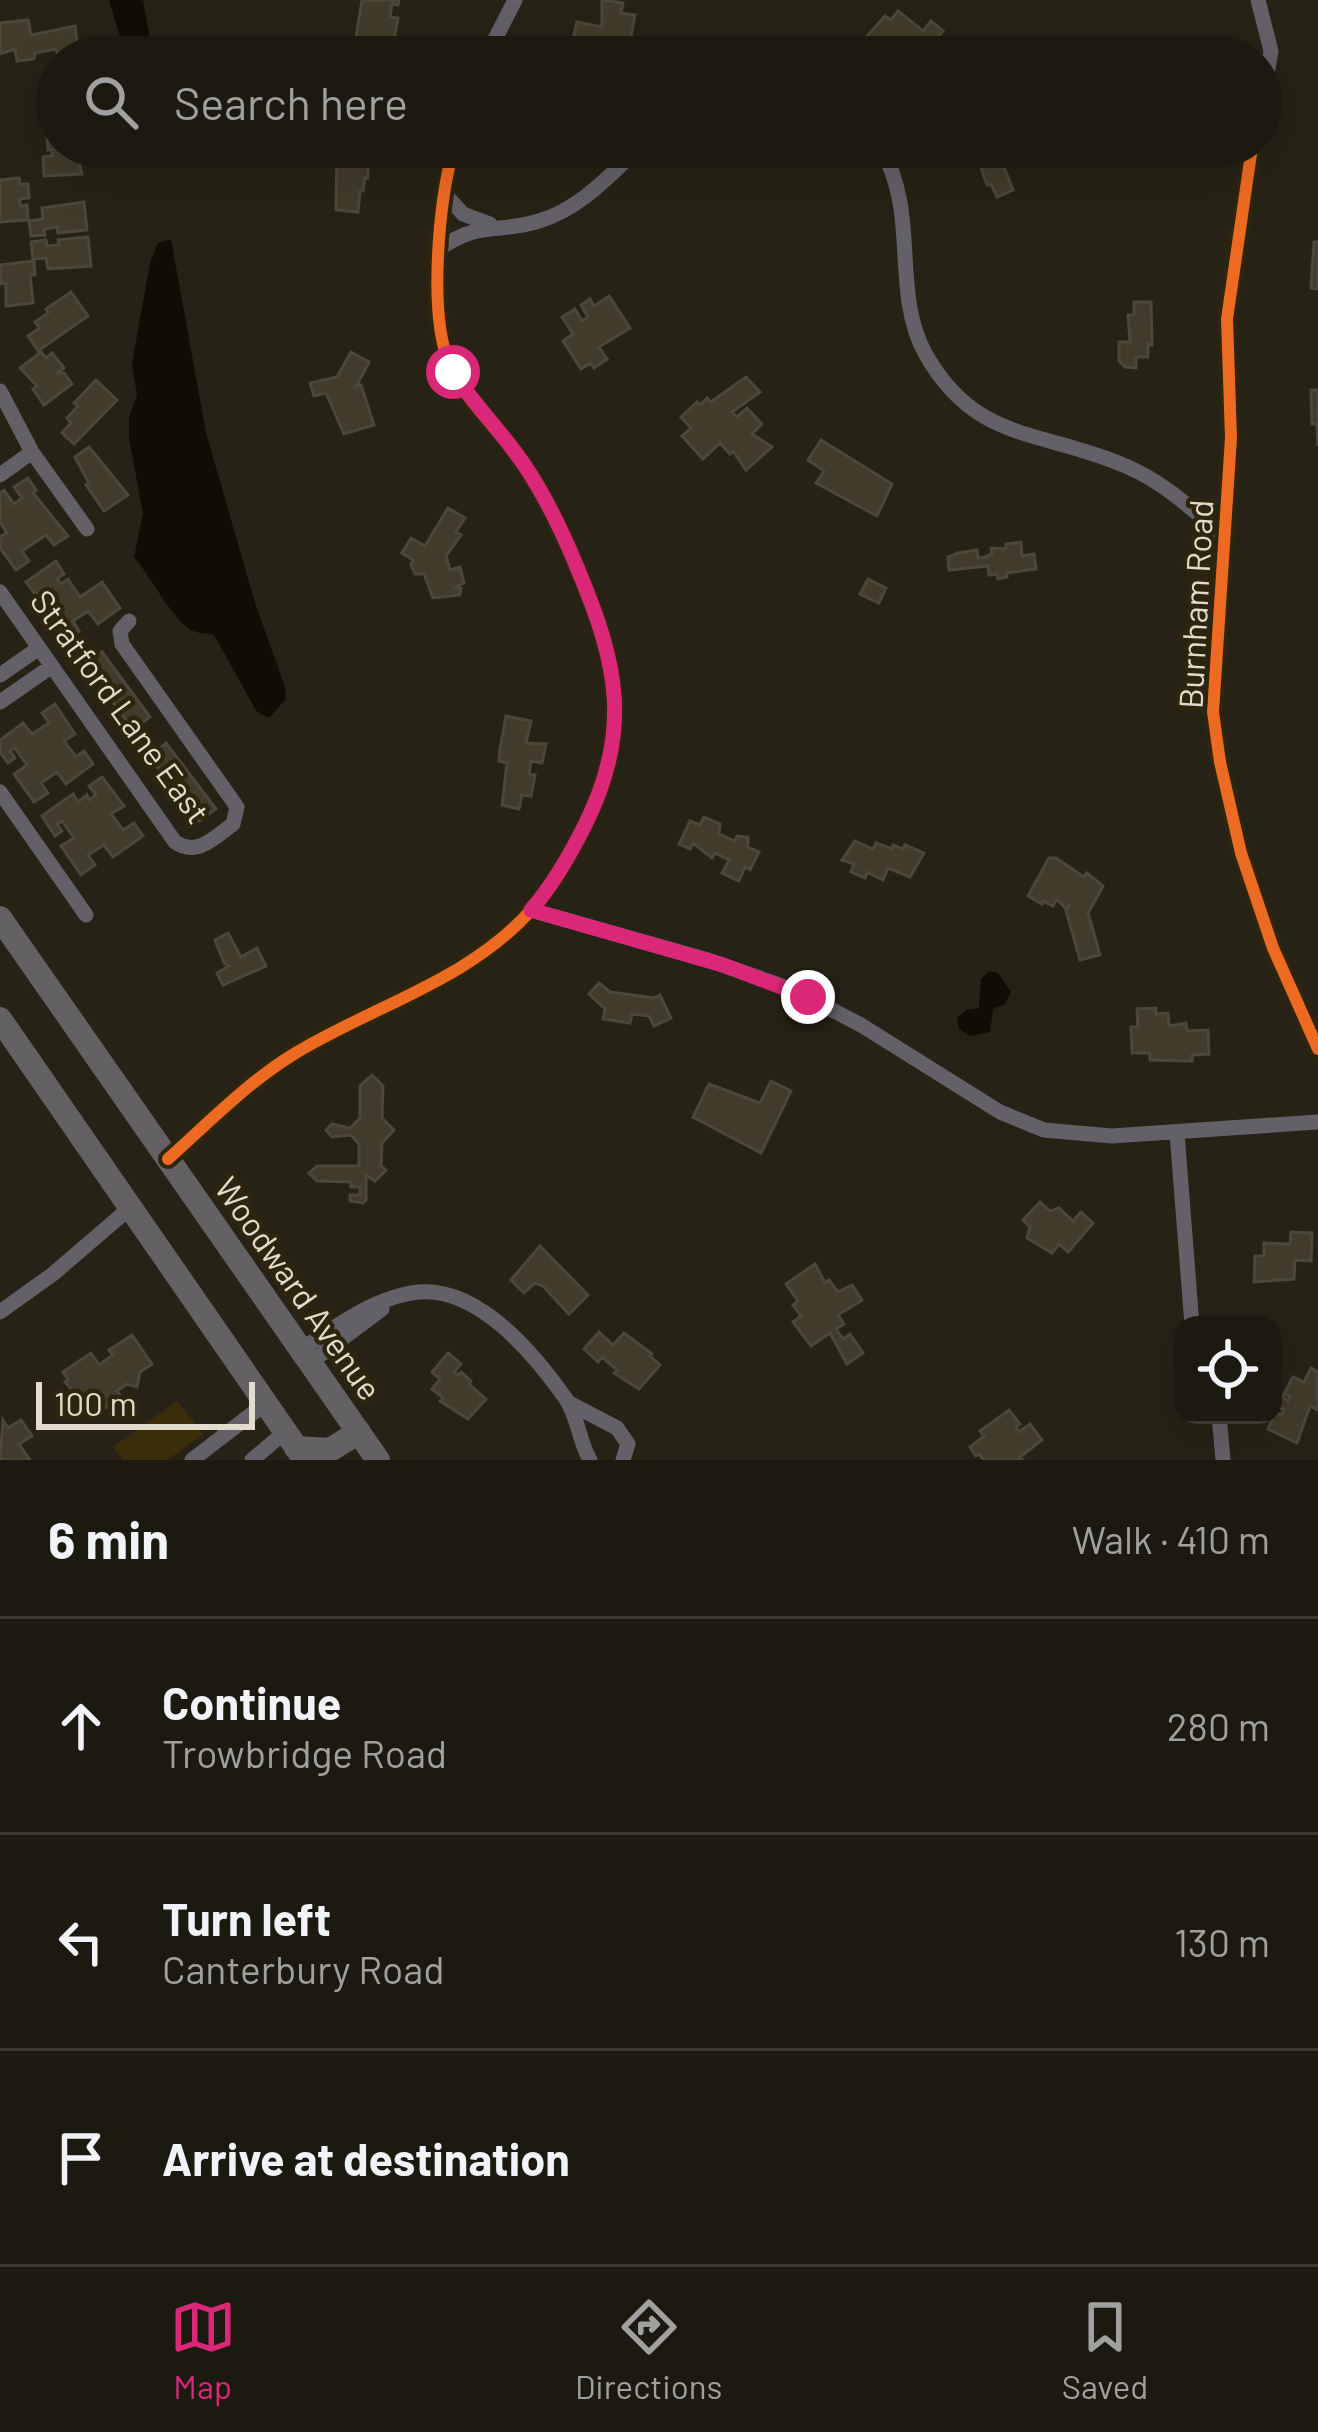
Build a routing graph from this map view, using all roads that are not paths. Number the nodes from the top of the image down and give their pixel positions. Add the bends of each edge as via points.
1 (515, 0) edge
2 (1258, 0) edge
3 (497, 36) edge
4 (1267, 36) edge
5 (449, 168) edge
6 (617, 168) edge
7 (888, 168) edge
8 (1249, 168) edge
9 (444, 193) junction
10 (499, 226) junction
11 (439, 249) junction
12 (0, 391) edge
13 (32, 452) junction
14 (0, 475) edge
15 (87, 529) dead end
16 (1225, 537) junction
17 (0, 592) edge
18 (130, 621) dead end
19 (39, 648) junction
20 (52, 666) junction
21 (0, 675) edge
22 (0, 702) edge
23 (0, 792) edge
24 (531, 910) junction
25 (86, 915) dead end
26 (0, 918) edge
27 (0, 1019) edge
28 (1318, 1049) edge
29 (1318, 1122) edge
30 (1177, 1133) junction
31 (168, 1159) junction
32 (131, 1207) junction
33 (0, 1312) edge
34 (1191, 1316) edge
35 (306, 1356) junction
36 (266, 1403) junction
37 (569, 1403) junction
38 (1220, 1424) edge
39 (359, 1432) junction
40 (296, 1447) edge
41 (193, 1460) edge
42 (251, 1460) edge
43 (379, 1460) edge
44 (590, 1460) edge
45 (623, 1460) edge
46 (1223, 1460) edge

1 - 3 street
2 - 4 street
5 - 9 street
6 - 10 street via 556,215
7 - 16 street via 903,206 917,336 956,398 1006,428 1156,481
8 - 16 street, Burnham Road via 1227,319
9 - 10 street via 470,219
9 - 11 street
10 - 11 street via 466,232
11 - 24 street via 448,361 560,528 615,681 606,777
12 - 13 street
13 - 14 street
13 - 15 street
16 - 28 street, Burnham Road via 1213,693 1220,762 1261,913
17 - 19 street, Stratford Lane East
18 - 20 street, Stratford Lane East via 120,631 122,644 237,807 233,824 202,847 175,842
19 - 20 street, Stratford Lane East
19 - 21 street
20 - 22 street
23 - 25 street
24 - 30 street via 794,990 1029,1125 1080,1136
24 - 31 street via 437,982 284,1060
26 - 31 main road, Woodward Avenue
27 - 32 main road
29 - 30 street
30 - 34 street
31 - 35 main road, Woodward Avenue
32 - 33 street
32 - 36 main road
35 - 37 street via 393,1300 430,1292 476,1309
35 - 39 main road, Woodward Avenue
36 - 40 main road
36 - 41 street
37 - 44 street
37 - 45 street via 622,1432
38 - 46 street
39 - 40 main road via 330,1450
39 - 43 main road, Woodward Avenue
40 - 42 street

